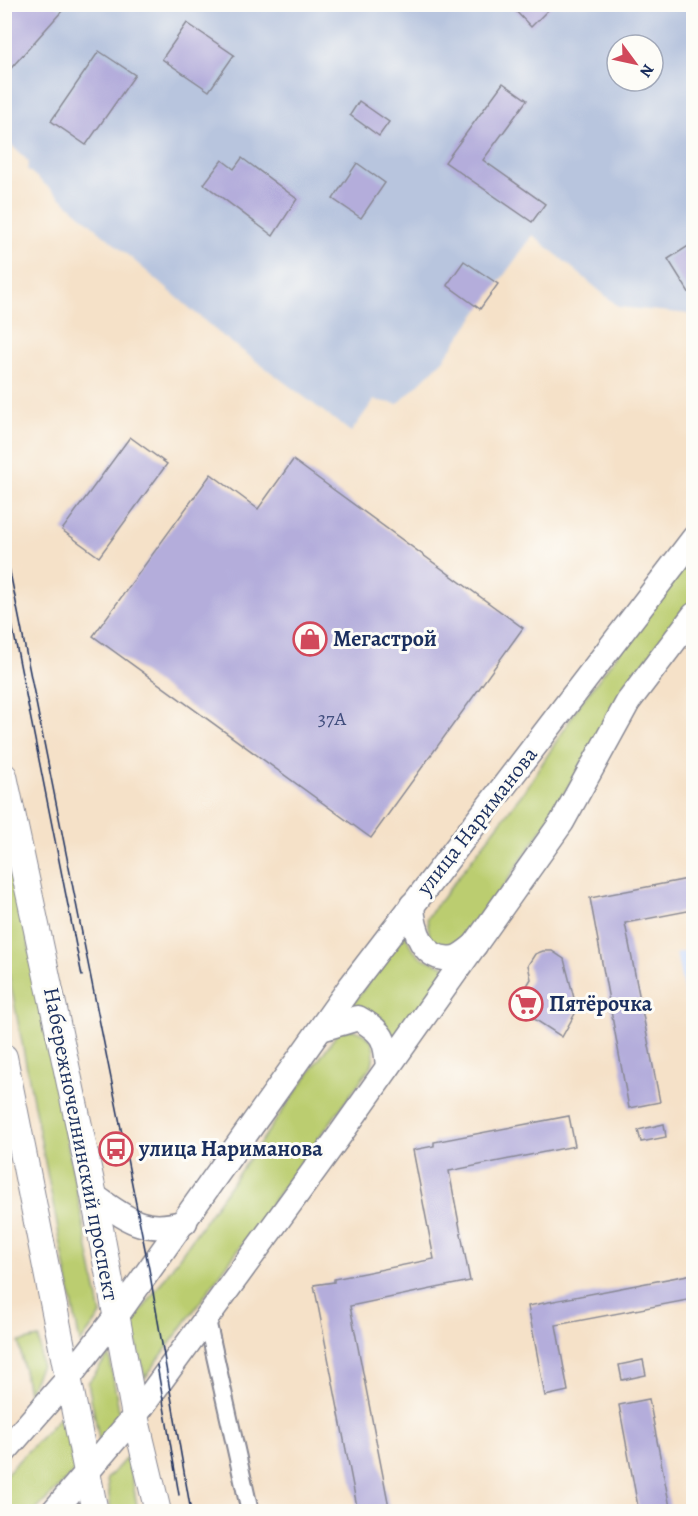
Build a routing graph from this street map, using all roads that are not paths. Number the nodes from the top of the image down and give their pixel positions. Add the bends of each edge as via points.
1 (693, 538) edge
2 (693, 615) edge
3 (5, 778) edge
4 (4, 816) edge
5 (412, 905) junction
6 (475, 945) junction
7 (321, 1029) junction
8 (4, 1057) edge
9 (388, 1067) junction
10 (94, 1196) junction
11 (185, 1222) junction
12 (115, 1318) junction
13 (207, 1320) junction
14 (68, 1380) junction
15 (135, 1416) junction
16 (4, 1452) edge
17 (87, 1474) junction
18 (53, 1512) edge
19 (95, 1512) edge
20 (158, 1512) edge
21 (250, 1512) edge

1 - 5 main road, улица Нариманова
2 - 6 main road via 628,702 562,822
3 - 4 main road
3 - 10 main road, Набережночелнинский проспект
5 - 6 main road via 413,923 423,946 440,957 456,958
5 - 7 main road, улица Нариманова
6 - 9 main road
7 - 9 main road via 358,1018 377,1029 387,1045
7 - 11 main road, улица Нариманова
8 - 14 main road
9 - 13 main road
10 - 11 main road via 141,1226
10 - 12 main road, Набережночелнинский проспект
11 - 12 main road, улица Нариманова
12 - 14 main road, улица Нариманова
12 - 15 main road, Набережночелнинский проспект
13 - 15 main road
13 - 21 street
14 - 16 main road, улица Нариманова
14 - 17 main road
15 - 17 main road
15 - 20 main road, Набережночелнинский проспект
17 - 18 main road
17 - 19 main road

